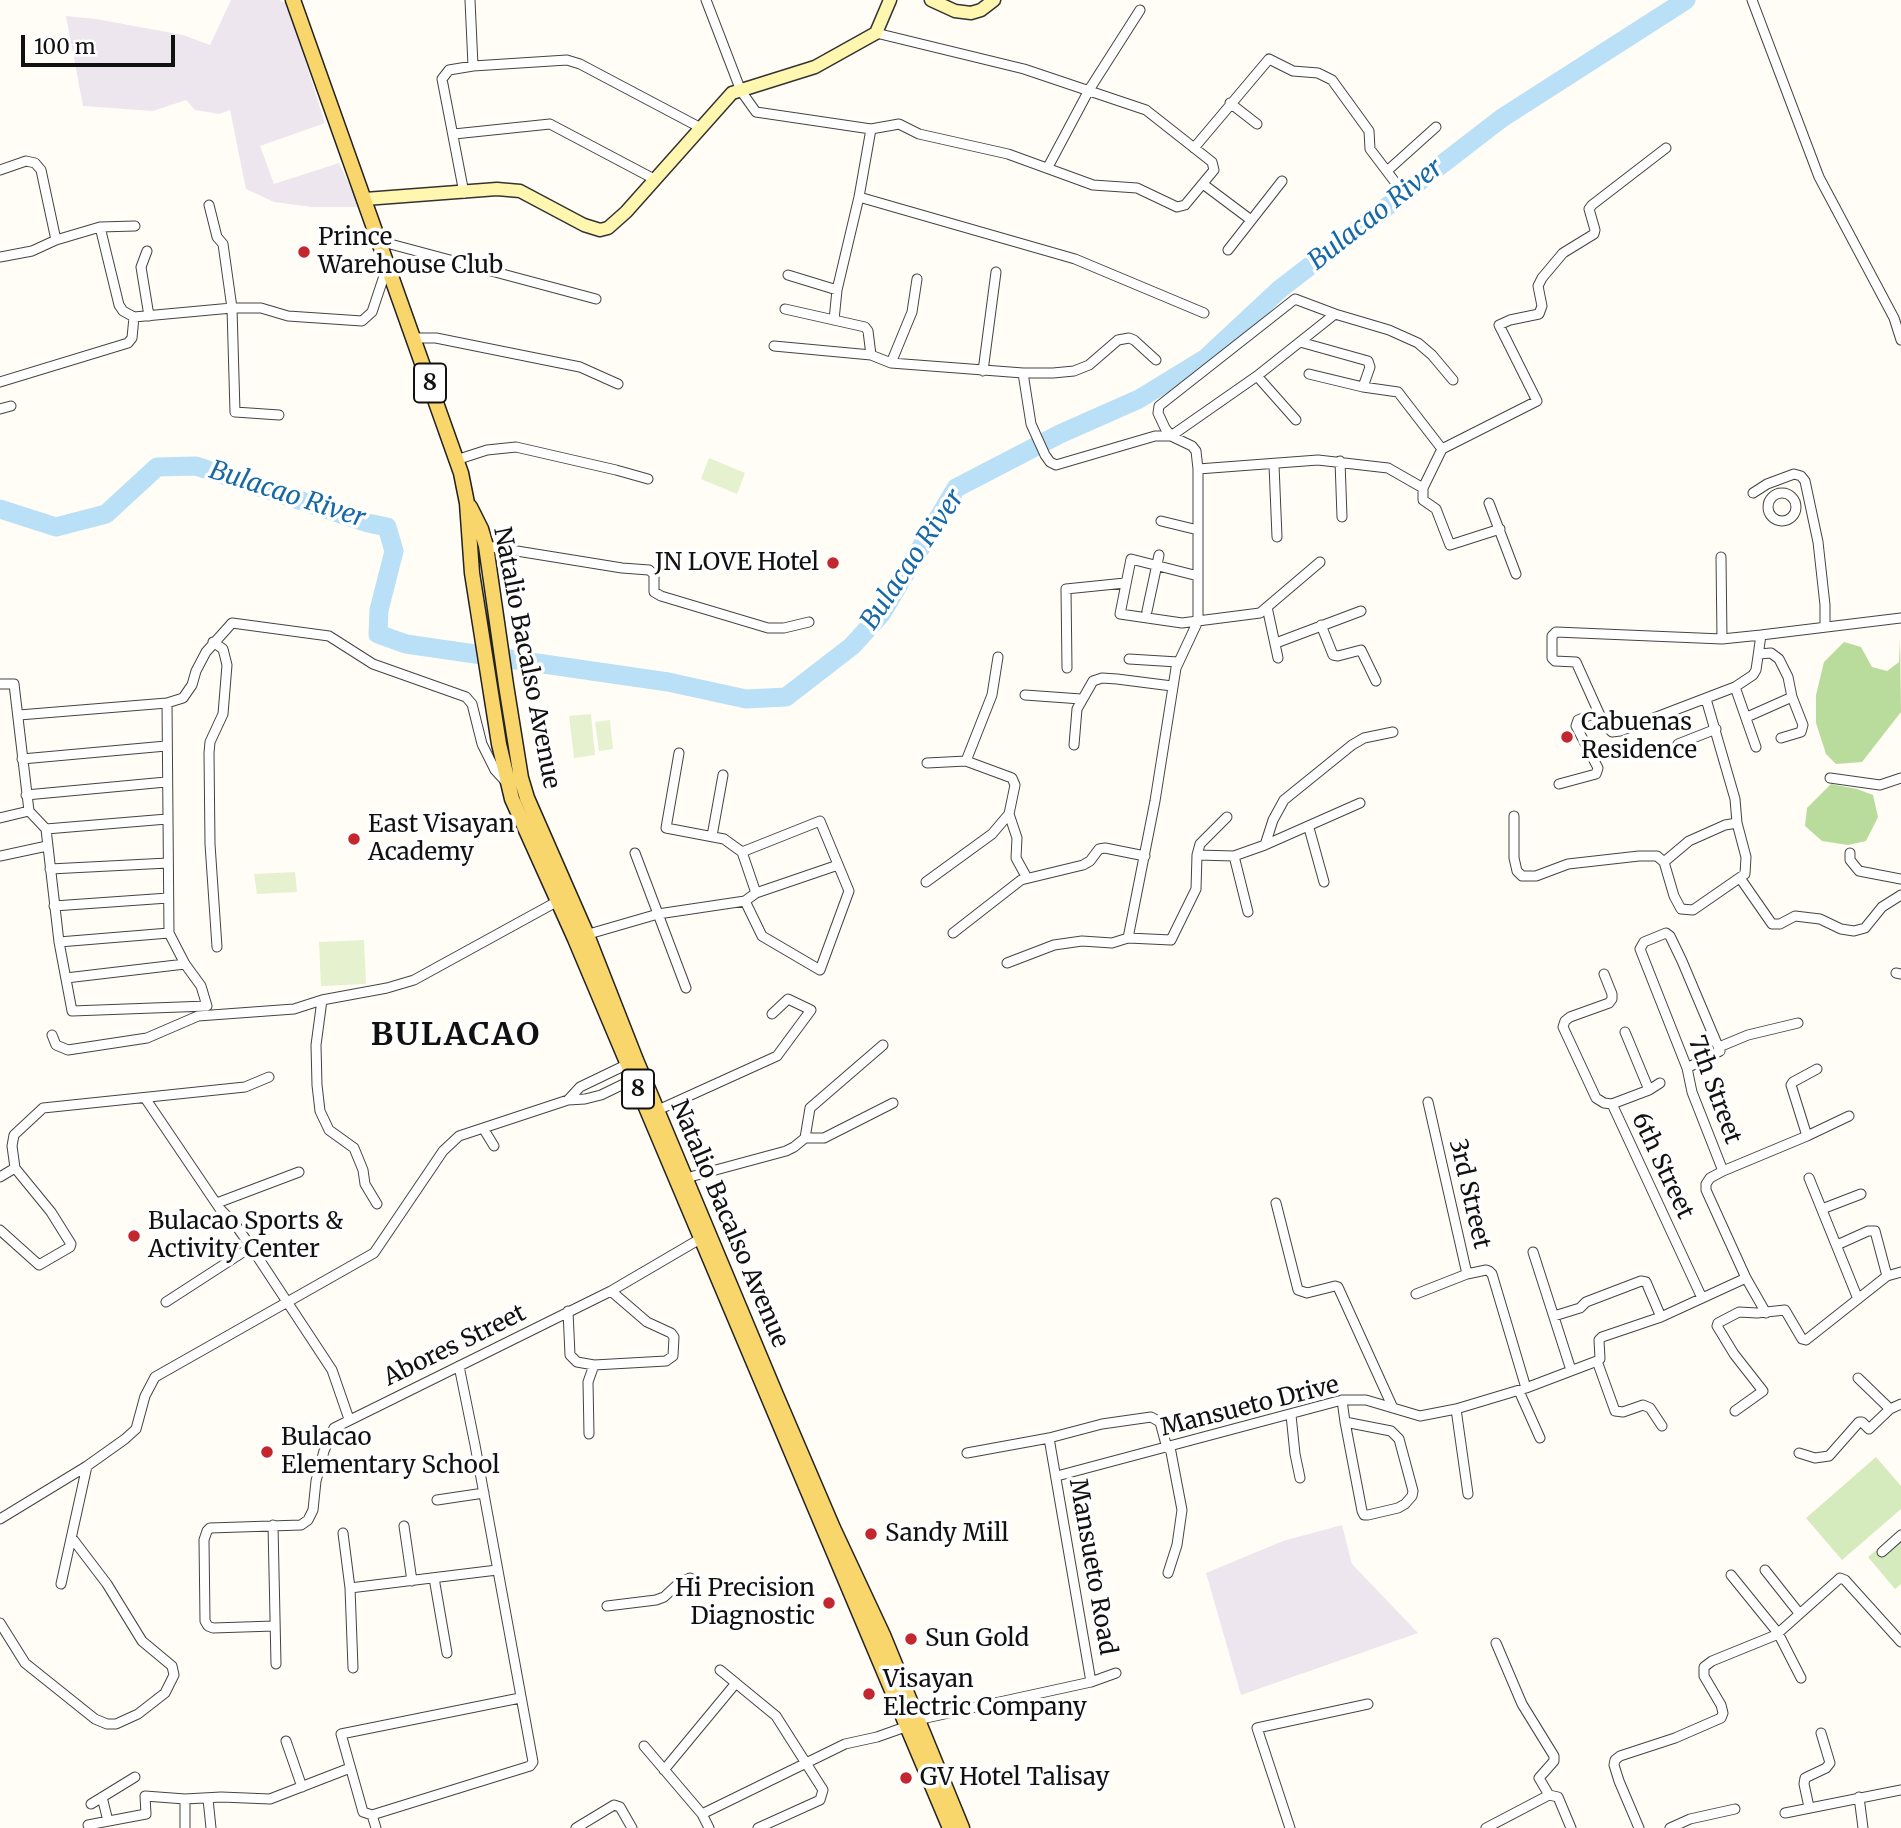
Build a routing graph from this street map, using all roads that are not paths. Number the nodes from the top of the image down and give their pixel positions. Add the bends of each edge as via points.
1 (293, 0) edge
2 (470, 0) edge
3 (706, 0) edge
4 (890, 0) edge
5 (931, 0) edge
6 (994, 0) edge
7 (1752, 0) edge
8 (1140, 10) dead end
9 (876, 33) junction
10 (473, 66) junction
11 (1089, 90) junction
12 (741, 91) junction
13 (1230, 103) junction
14 (1257, 124) dead end
15 (1436, 127) dead end
16 (701, 128) junction
17 (871, 129) junction
18 (454, 134) junction
19 (1194, 148) junction
20 (1666, 148) dead end
21 (1048, 167) junction
22 (0, 170) edge
23 (1387, 171) junction
24 (656, 180) junction
25 (1282, 181) dead end
26 (1395, 182) dead end
27 (1203, 184) junction
28 (464, 193) junction
29 (859, 197) junction
30 (365, 199) junction
31 (209, 205) dead end
32 (1251, 220) junction
33 (135, 226) dead end
34 (100, 228) junction
35 (56, 240) junction
36 (379, 241) junction
37 (1228, 250) dead end
38 (147, 251) dead end
39 (0, 257) edge
40 (387, 265) junction
41 (996, 272) dead end
42 (788, 275) dead end
43 (917, 279) dead end
44 (837, 290) junction
45 (596, 299) dead end
46 (232, 308) junction
47 (785, 309) dead end
48 (1204, 313) dead end
49 (1335, 314) junction
50 (149, 316) junction
51 (134, 317) junction
52 (834, 320) junction
53 (414, 338) junction
54 (1901, 340) edge
55 (1300, 342) junction
56 (774, 346) dead end
57 (871, 355) junction
58 (1156, 360) dead end
59 (891, 362) junction
60 (983, 371) junction
61 (1023, 373) junction
62 (1309, 374) dead end
63 (1257, 376) junction
64 (1453, 380) dead end
65 (0, 382) edge
66 (618, 384) dead end
67 (1363, 387) junction
68 (10, 406) dead end
69 (0, 409) edge
70 (279, 415) dead end
71 (1296, 420) dead end
72 (1171, 436) junction
73 (1442, 449) junction
74 (456, 460) junction
75 (1340, 461) junction
76 (1274, 465) junction
77 (1198, 469) junction
78 (648, 479) dead end
79 (1423, 488) junction
80 (1753, 493) dead end
81 (467, 503) junction
82 (1489, 503) dead end
83 (1810, 504) junction
84 (1796, 505) dead end
85 (1342, 517) dead end
86 (1161, 521) dead end
87 (1500, 529) junction
88 (1198, 530) junction
89 (1276, 537) dead end
90 (486, 546) junction
91 (470, 550) junction
92 (1721, 556) dead end
93 (1158, 560) junction
94 (1320, 562) dead end
95 (1516, 574) dead end
96 (1198, 576) junction
97 (1125, 583) junction
98 (1267, 607) junction
99 (1147, 611) dead end
100 (1361, 611) dead end
101 (1901, 618) edge
102 (1198, 621) junction
103 (809, 622) dead end
104 (1321, 625) junction
105 (1825, 627) junction
106 (1761, 635) junction
107 (1722, 639) junction
108 (213, 642) junction
109 (1276, 643) junction
110 (493, 653) junction
111 (1759, 654) junction
112 (998, 656) dead end
113 (1278, 658) dead end
114 (1129, 659) dead end
115 (1178, 662) junction
116 (1067, 668) dead end
117 (1376, 681) dead end
118 (0, 684) edge
119 (1172, 686) junction
120 (1735, 687) junction
121 (1025, 695) dead end
122 (1793, 697) junction
123 (1081, 699) junction
124 (1706, 699) junction
125 (167, 703) junction
126 (1598, 712) junction
127 (19, 715) junction
128 (1747, 717) junction
129 (1716, 729) junction
130 (1393, 732) dead end
131 (1781, 738) dead end
132 (1678, 744) dead end
133 (1074, 745) dead end
134 (166, 746) junction
135 (1756, 747) dead end
136 (679, 753) dead end
137 (22, 759) junction
138 (966, 761) junction
139 (927, 763) dead end
140 (723, 775) dead end
141 (1830, 778) dead end
142 (1901, 778) edge
143 (514, 780) junction
144 (166, 782) junction
145 (1559, 783) dead end
146 (26, 795) junction
147 (1360, 803) dead end
148 (29, 811) junction
149 (1009, 814) junction
150 (1514, 816) dead end
151 (1227, 817) dead end
152 (0, 818) edge
153 (167, 819) junction
154 (1737, 823) junction
155 (1309, 828) junction
156 (46, 829) junction
157 (712, 836) junction
158 (1265, 845) junction
159 (47, 846) junction
160 (742, 852) junction
161 (635, 853) dead end
162 (1850, 853) dead end
163 (1197, 855) junction
164 (0, 856) edge
165 (1145, 856) junction
166 (1234, 856) junction
167 (1664, 862) junction
168 (168, 863) junction
169 (838, 865) junction
170 (50, 869) junction
171 (1027, 878) junction
172 (1740, 878) junction
173 (1901, 879) edge
174 (926, 882) dead end
175 (1324, 883) dead end
176 (756, 893) junction
177 (1901, 895) edge
178 (168, 898) junction
179 (558, 901) junction
180 (745, 901) junction
181 (54, 906) junction
182 (1248, 912) dead end
183 (658, 914) junction
184 (169, 933) junction
185 (953, 933) dead end
186 (581, 937) junction
187 (1128, 938) junction
188 (59, 942) junction
189 (216, 947) dead end
190 (1007, 963) dead end
191 (186, 964) junction
192 (1604, 974) dead end
193 (66, 978) junction
194 (686, 989) dead end
195 (322, 1000) junction
196 (772, 1014) dead end
197 (1798, 1023) dead end
198 (1625, 1032) dead end
199 (52, 1035) dead end
200 (883, 1045) dead end
201 (1719, 1047) junction
202 (632, 1062) junction
203 (1687, 1068) junction
204 (1817, 1069) dead end
205 (269, 1077) dead end
206 (638, 1078) junction
207 (1660, 1083) dead end
208 (1649, 1090) junction
209 (145, 1098) junction
210 (568, 1100) junction
211 (1428, 1102) dead end
212 (893, 1103) dead end
213 (1612, 1104) junction
214 (658, 1110) junction
215 (1849, 1116) dead end
216 (483, 1128) junction
217 (1807, 1136) junction
218 (805, 1138) junction
219 (494, 1146) dead end
220 (15, 1168) junction
221 (1723, 1171) junction
222 (299, 1172) dead end
223 (0, 1177) edge
224 (686, 1178) junction
225 (1810, 1178) dead end
226 (1861, 1194) dead end
227 (216, 1203) junction
228 (1276, 1203) dead end
229 (377, 1204) dead end
230 (1822, 1209) junction
231 (0, 1230) edge
232 (704, 1236) junction
233 (1837, 1245) junction
234 (251, 1247) junction
235 (1532, 1252) dead end
236 (1901, 1272) edge
237 (1467, 1274) junction
238 (1887, 1276) junction
239 (1746, 1278) junction
240 (611, 1291) junction
241 (1416, 1294) dead end
242 (1702, 1298) junction
243 (1858, 1299) junction
244 (166, 1302) dead end
245 (287, 1303) junction
246 (568, 1311) junction
247 (1766, 1313) junction
248 (1554, 1317) junction
249 (1661, 1317) junction
250 (1597, 1361) junction
251 (594, 1365) junction
252 (458, 1366) junction
253 (1571, 1370) junction
254 (1858, 1378) dead end
255 (1523, 1390) junction
256 (1342, 1400) junction
257 (1901, 1404) edge
258 (1393, 1408) junction
259 (1456, 1409) junction
260 (1890, 1409) junction
261 (1735, 1410) dead end
262 (1292, 1415) junction
263 (349, 1419) junction
264 (1345, 1422) junction
265 (1662, 1426) dead end
266 (589, 1434) dead end
267 (1049, 1438) junction
268 (1540, 1438) dead end
269 (1169, 1448) junction
270 (967, 1453) dead end
271 (1799, 1453) dead end
272 (87, 1466) junction
273 (1057, 1476) junction
274 (1300, 1478) dead end
275 (484, 1493) junction
276 (1468, 1493) dead end
277 (437, 1500) dead end
278 (0, 1519) edge
279 (274, 1525) junction
280 (404, 1526) dead end
281 (343, 1533) dead end
282 (1901, 1535) edge
283 (72, 1538) junction
284 (1882, 1552) dead end
285 (497, 1570) junction
286 (1765, 1570) dead end
287 (1168, 1573) dead end
288 (1731, 1574) dead end
289 (434, 1578) junction
290 (690, 1578) dead end
291 (412, 1581) junction
292 (61, 1584) dead end
293 (350, 1588) junction
294 (607, 1606) dead end
295 (1800, 1613) junction
296 (0, 1623) edge
297 (274, 1626) junction
298 (1779, 1633) junction
299 (1901, 1642) edge
300 (1496, 1643) dead end
301 (447, 1653) dead end
302 (276, 1664) dead end
303 (353, 1668) dead end
304 (720, 1670) dead end
305 (1116, 1673) dead end
306 (1801, 1678) dead end
307 (1091, 1682) junction
308 (736, 1683) junction
309 (520, 1698) junction
310 (1368, 1703) dead end
311 (913, 1723) junction
312 (1821, 1733) dead end
313 (286, 1741) dead end
314 (644, 1746) dead end
315 (806, 1762) junction
316 (350, 1768) junction
317 (664, 1770) junction
318 (135, 1777) dead end
319 (302, 1787) junction
320 (1901, 1790) edge
321 (1549, 1795) junction
322 (102, 1797) junction
323 (1859, 1797) junction
324 (185, 1799) junction
325 (208, 1799) junction
326 (91, 1804) dead end
327 (1809, 1807) junction
328 (1735, 1809) dead end
329 (1785, 1813) dead end
330 (372, 1815) junction
331 (702, 1815) junction
332 (107, 1821) junction
333 (88, 1825) dead end
334 (185, 1828) edge
335 (211, 1828) edge
336 (376, 1828) edge
337 (576, 1828) edge
338 (632, 1828) edge
339 (709, 1828) edge
340 (758, 1828) edge
341 (950, 1828) edge
342 (962, 1828) edge
343 (1290, 1828) edge
344 (1486, 1828) edge
345 (1571, 1828) edge
346 (1639, 1828) edge
347 (1670, 1828) edge
348 (1863, 1828) edge

1 - 30 main road, Natalio Bacalso Avenue / 8
2 - 10 street
3 - 12 street
4 - 9 street
5 - 6 street via 971,13
7 - 54 street via 1819,177 1894,318
8 - 11 street
9 - 11 street
9 - 12 street via 815,67
10 - 16 street via 568,60
10 - 18 street via 449,70 442,79
11 - 19 street via 1146,110
11 - 21 street
12 - 16 street via 732,93
12 - 17 street via 756,112
13 - 14 street
13 - 19 street
13 - 23 street via 1269,59 1293,71 1327,76 1369,131 1370,149
15 - 23 street
16 - 24 street
17 - 21 street via 899,124 919,134
17 - 29 street
18 - 24 street via 551,124
18 - 28 street
19 - 27 street via 1214,166
20 - 73 street via 1592,205 1594,234 1563,253 1542,278 1539,314 1499,325 1537,401
21 - 27 street via 1093,186 1137,188 1177,207 1185,205
22 - 35 street via 26,162 41,170
23 - 26 street
24 - 28 street via 626,212 600,230 520,191
25 - 32 street
27 - 32 street
28 - 30 street
29 - 44 street
29 - 48 street via 1075,259
30 - 36 main road, Natalio Bacalso Avenue / 8
31 - 46 street via 216,237 223,244
32 - 37 street
33 - 34 street
34 - 35 street
34 - 51 street via 119,305
35 - 39 street via 32,251
36 - 40 main road, Natalio Bacalso Avenue / 8
36 - 45 street
38 - 50 street via 141,267
40 - 46 street via 372,312 362,321
40 - 53 main road, Natalio Bacalso Avenue / 8
41 - 60 street
42 - 44 street
43 - 59 street via 912,312
44 - 52 street
46 - 50 street
46 - 70 street via 235,412
47 - 52 street
49 - 55 street
49 - 64 street via 1418,343
49 - 72 street via 1295,299 1159,406 1158,413
50 - 51 street
51 - 65 street via 128,343
52 - 57 street via 867,329
53 - 66 street via 436,338 580,367
53 - 74 main road, Natalio Bacalso Avenue / 8
55 - 63 street
55 - 67 street via 1368,361
56 - 57 street
57 - 59 street
58 - 61 street via 1129,338 1118,340 1090,366
59 - 60 street
60 - 61 street
61 - 72 street via 1031,424 1045,455 1056,465 1155,436
62 - 67 street
63 - 71 street
63 - 72 street
67 - 73 street via 1398,392
68 - 69 street
72 - 77 street via 1192,446
73 - 79 street
74 - 78 street via 516,447
74 - 81 main road, Natalio Bacalso Avenue / 8
75 - 76 street
75 - 79 street via 1388,468
75 - 85 street
76 - 77 street
76 - 89 street
77 - 88 street
79 - 87 street via 1423,500 1436,509 1450,545
80 - 83 street via 1797,474 1805,481
81 - 90 main road, Natalio Bacalso Avenue / 8
81 - 91 main road, Natalio Bacalso Avenue / 8
82 - 87 street
83 - 84 street
83 - 105 street
86 - 88 street
87 - 95 street
88 - 96 street
90 - 91 main road
90 - 103 street via 649,570 654,574 654,592 661,596 768,628
90 - 110 main road, Natalio Bacalso Avenue / 8
91 - 110 main road, Natalio Bacalso Avenue / 8
92 - 107 street
93 - 96 street
93 - 97 street via 1131,559
93 - 99 street
94 - 98 street
96 - 102 street
97 - 102 street via 1122,615
97 - 116 street via 1066,589
98 - 102 street via 1260,613
98 - 109 street
100 - 104 street
101 - 105 street
102 - 115 street
104 - 109 street
104 - 117 street via 1333,655 1361,650
105 - 106 street
106 - 107 street
106 - 111 street
107 - 126 street via 1555,632 1552,659 1578,664
108 - 125 street via 183,698
108 - 143 street via 232,623 329,636 373,664 466,698 495,771
108 - 189 street via 223,649 227,665 223,714 209,753
109 - 113 street
110 - 143 main road, Natalio Bacalso Avenue / 8 via 506,685
110 - 143 main road, Natalio Bacalso Avenue / 8 via 490,688
111 - 120 street via 1753,675
111 - 122 street via 1771,653 1779,659
112 - 138 street via 989,705
114 - 115 street
115 - 119 street
118 - 127 street via 14,684
119 - 123 street via 1102,678 1093,681
119 - 165 street
120 - 124 street
120 - 128 street
121 - 123 street
122 - 128 street
122 - 131 street via 1803,725 1801,732
123 - 133 street
124 - 126 street via 1612,732
124 - 129 street
125 - 127 street
125 - 134 street
126 - 145 street via 1578,720 1576,726 1598,768 1596,774
127 - 137 street
128 - 135 street
129 - 132 street
129 - 154 street
130 - 158 street via 1352,745 1284,800
134 - 137 street
134 - 144 street
136 - 157 street via 666,828
137 - 146 street
138 - 139 street
138 - 149 street via 1012,778 1016,785
140 - 157 street
141 - 142 street via 1880,785
143 - 179 main road, Natalio Bacalso Avenue / 8 via 522,822
143 - 186 main road, Natalio Bacalso Avenue / 8 via 535,816
144 - 146 street
144 - 153 street
146 - 148 street
147 - 155 street
148 - 152 street
148 - 156 street
149 - 171 street via 1017,838 1016,858
149 - 174 street via 992,834
150 - 167 street via 1514,858 1522,876 1536,876 1568,864 1639,856 1657,856
151 - 163 street via 1200,844
153 - 156 street
153 - 168 street
154 - 167 street via 1689,841
154 - 172 street via 1746,863
155 - 158 street
155 - 175 street
156 - 159 street
157 - 160 street
158 - 166 street
159 - 164 street
159 - 170 street
160 - 169 street via 820,821
160 - 176 street
161 - 183 street
162 - 173 street via 1858,872
163 - 166 street
163 - 187 street via 1196,889 1173,939
165 - 171 street via 1099,849 1083,865
165 - 187 street
166 - 182 street
167 - 172 street via 1681,909 1693,910
168 - 170 street
168 - 178 street
169 - 176 street
169 - 180 street via 849,891 820,970 762,936
170 - 181 street
171 - 185 street
172 - 177 street via 1772,924 1796,916 1820,919 1841,929 1865,928 1882,907
176 - 180 street
178 - 181 street
178 - 184 street
179 - 186 main road, Natalio Bacalso Avenue / 8
179 - 195 street via 414,980
180 - 183 street
181 - 188 street
183 - 186 street
183 - 194 street
184 - 188 street
184 - 191 street
186 - 202 main road, Natalio Bacalso Avenue / 8
187 - 190 street via 1054,945
188 - 193 street
191 - 193 street
191 - 193 street via 201,986 207,1006 72,1011
192 - 213 street, 6th Street via 1612,994 1609,1003 1570,1017 1563,1027 1596,1098
195 - 199 street via 293,1009 198,1016 147,1038 68,1050 56,1045
195 - 229 street via 316,1045 320,1111 329,1130 354,1148 365,1184
196 - 214 street via 788,999 811,1010 777,1056
197 - 201 street
198 - 208 street
200 - 218 street via 810,1108
201 - 203 street via 1718,1054
201 - 203 street, 7th Street via 1670,936 1661,934 1640,946
202 - 206 main road, Natalio Bacalso Avenue / 8
202 - 210 street via 580,1087
203 - 221 street, 7th Street
204 - 217 street via 1791,1086
205 - 209 street via 245,1087
206 - 210 street via 601,1095
206 - 214 main road, Natalio Bacalso Avenue / 8
206 - 232 main road, Natalio Bacalso Avenue / 8
207 - 208 street
208 - 213 street
209 - 220 street via 43,1108 14,1135
209 - 227 street
210 - 216 street
211 - 237 street, 3rd Street
212 - 218 street via 824,1138
213 - 242 street, 6th Street
214 - 224 main road, Natalio Bacalso Avenue / 8
215 - 217 street
216 - 219 street
216 - 245 street via 449,1143 374,1253
217 - 221 street
218 - 224 street via 786,1152
220 - 223 street
220 - 231 street via 51,1212 71,1246 38,1265
221 - 239 street, 7th Street via 1710,1178 1706,1190
222 - 227 street
224 - 232 main road, Natalio Bacalso Avenue / 8
225 - 230 street
226 - 230 street
227 - 234 street
228 - 258 street via 1298,1290 1340,1289
230 - 233 street
232 - 240 street, Abores Street
232 - 311 main road, Natalio Bacalso Avenue / 8 via 883,1636
233 - 238 street via 1875,1231
233 - 243 street
234 - 244 street
234 - 245 street
235 - 248 street
236 - 238 street
237 - 241 street
237 - 255 street, 3rd Street via 1486,1270 1492,1274
238 - 243 street
239 - 242 street
239 - 247 street, 7th Street
240 - 246 street, Abores Street
240 - 251 street via 647,1322 671,1333 673,1356 666,1361
242 - 249 street
243 - 247 street via 1804,1340 1787,1311
245 - 263 street via 332,1370
245 - 272 street via 155,1377 136,1429
246 - 251 street via 570,1355 577,1363
246 - 252 street, Abores Street
247 - 261 street via 1739,1312 1717,1325 1763,1391
248 - 249 street via 1641,1280 1649,1287
248 - 253 street
249 - 250 street via 1602,1337
250 - 253 street, Mansueto Drive
250 - 265 street via 1615,1412 1643,1405
251 - 266 street via 588,1382
252 - 263 street, Abores Street
252 - 275 street
253 - 255 street, Mansueto Drive
254 - 260 street
255 - 259 street, Mansueto Drive
255 - 268 street
256 - 258 street, Mansueto Drive via 1366,1400
256 - 262 street, Mansueto Drive
256 - 264 street
257 - 260 street
258 - 259 street, Mansueto Drive via 1424,1416
259 - 276 street
260 - 271 street via 1869,1429 1859,1422 1829,1456
262 - 269 street, Mansueto Drive
262 - 274 street
263 - 279 street, Abores Street via 334,1428 324,1451 308,1520 301,1525
264 - 264 street via 1364,1515 1398,1508 1412,1496 1399,1439 1391,1431
267 - 269 street via 1151,1417 1160,1422
267 - 270 street
267 - 273 street, Mansueto Road
269 - 273 street, Mansueto Drive
269 - 287 street via 1182,1510
272 - 278 street
272 - 283 street
273 - 307 street, Mansueto Road
275 - 277 street
275 - 285 street
279 - 297 street
279 - 297 street, Abores Street via 210,1528 204,1540 208,1626
280 - 291 street
281 - 293 street
282 - 284 street
283 - 292 street
283 - 296 street via 142,1641 172,1666 174,1675 166,1693 116,1724 95,1719 25,1663
285 - 289 street
285 - 309 street
286 - 295 street
288 - 298 street
289 - 291 street
289 - 301 street
290 - 294 street via 656,1600
291 - 293 street
293 - 303 street
295 - 298 street
295 - 299 street via 1840,1578
297 - 302 street
298 - 306 street
298 - 346 street via 1704,1667 1704,1676 1721,1705 1721,1718 1615,1760
300 - 321 street via 1522,1704 1554,1756 1539,1778
304 - 308 street
305 - 307 street
307 - 311 street, Mansueto Road
308 - 315 street via 776,1716
308 - 317 street
309 - 316 street via 341,1734
309 - 330 street via 532,1765
310 - 343 street via 1256,1728
311 - 315 street, Mansueto Road via 845,1744
311 - 341 main road, Natalio Bacalso Avenue / 8
311 - 342 main road, Natalio Bacalso Avenue / 8
312 - 327 street via 1830,1763 1805,1778
313 - 319 street
314 - 317 street
315 - 331 street, Mansueto Road
315 - 340 street via 823,1790 822,1797
316 - 319 street
316 - 330 street via 363,1812
317 - 331 street
318 - 322 street
319 - 325 street via 270,1799
320 - 323 street
321 - 344 street
321 - 345 street via 1558,1797
322 - 326 street
322 - 332 street
323 - 327 street
323 - 348 street
324 - 325 street
324 - 332 street via 145,1796 146,1814
324 - 334 street
325 - 335 street
327 - 329 street
328 - 347 street
330 - 336 street
331 - 339 street
332 - 333 street
337 - 338 street via 614,1805

